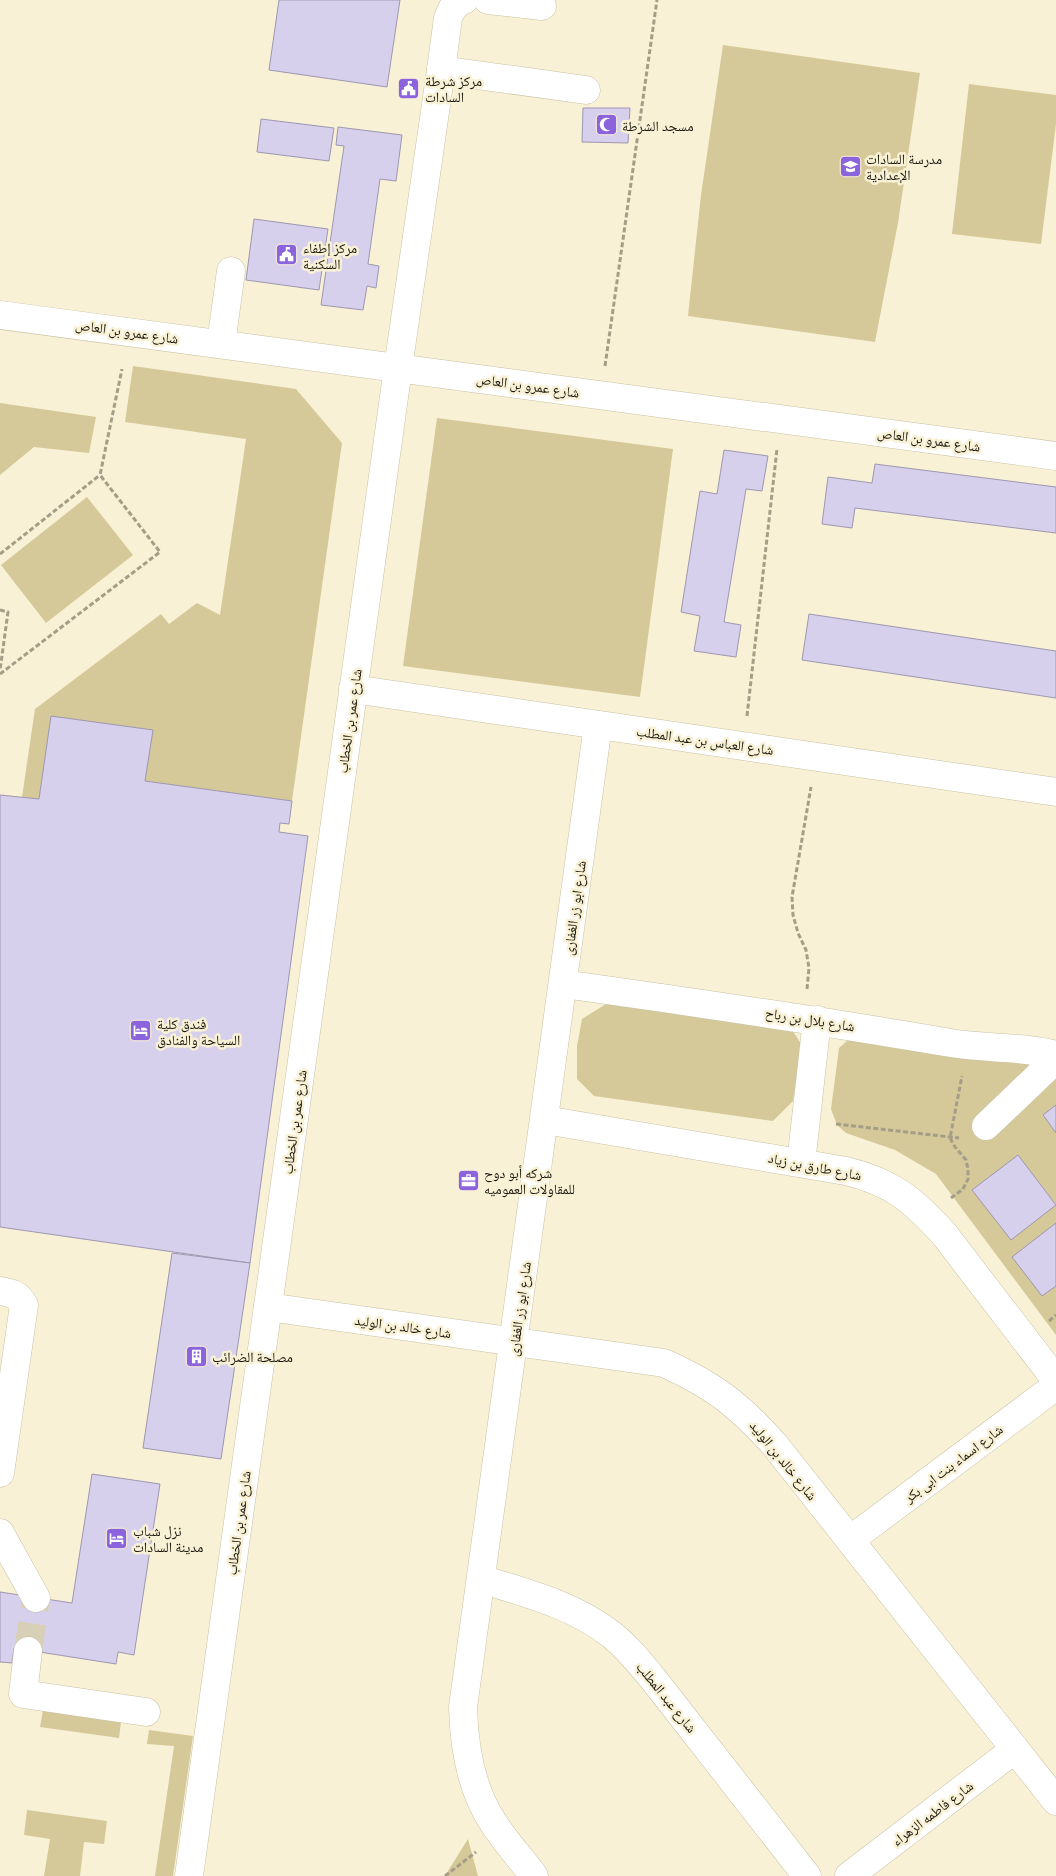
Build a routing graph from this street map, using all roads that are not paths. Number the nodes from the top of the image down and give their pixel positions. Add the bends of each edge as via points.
1 (464, 0) edge
2 (488, 0) edge
3 (542, 6) dead end
4 (441, 70) junction
5 (586, 90) dead end
6 (232, 271) dead end
7 (0, 315) edge
8 (221, 344) junction
9 (398, 368) junction
10 (1056, 456) edge
11 (353, 689) junction
12 (598, 725) junction
13 (1056, 792) edge
14 (563, 984) junction
15 (811, 1019) junction
16 (1056, 1055) edge
17 (1056, 1059) edge
18 (545, 1120) junction
19 (986, 1126) road end
20 (801, 1163) junction
21 (0, 1291) edge
22 (268, 1307) junction
23 (514, 1342) junction
24 (1056, 1380) edge
25 (1056, 1386) edge
26 (0, 1473) edge
27 (0, 1533) edge
28 (850, 1540) junction
29 (481, 1579) junction
30 (36, 1598) tunnel mouth
31 (28, 1651) tunnel mouth
32 (146, 1712) dead end
33 (1015, 1749) junction
34 (1056, 1801) edge
35 (189, 1876) edge
36 (534, 1876) edge
37 (807, 1876) edge
38 (849, 1876) edge

1 - 4 street, شارع عمر بن الخطاب via 452,9 448,18
2 - 3 street
4 - 5 street
4 - 9 street, شارع عمر بن الخطاب
6 - 8 street
7 - 8 street, شارع عمرو بن العاص
8 - 9 street, شارع عمرو بن العاص
9 - 10 street, شارع عمرو بن العاص
9 - 11 street, شارع عمر بن الخطاب
11 - 12 street, شارع العباس بن عبد المطلب
11 - 22 street, شارع عمر بن الخطاب
12 - 13 street, شارع العباس بن عبد المطلب
12 - 14 street, شارع ابو زر الغفارى
14 - 15 street, شارع بلال بن رباح
14 - 18 street, شارع ابو زر الغفارى
15 - 16 street, شارع بلال بن رباح via 968,1046 1035,1049
15 - 20 street
17 - 19 street
18 - 20 street, شارع طارق بن زياد
18 - 23 street, شارع ابو زر الغفارى
20 - 24 street, شارع طارق بن زياد via 866,1176 903,1194 944,1234
21 - 26 street via 14,1293 24,1305
22 - 23 street, شارع خالد بن الوليد
22 - 35 street, شارع عمر بن الخطاب
23 - 28 street, شارع خالد بن الوليد via 664,1364 695,1377 751,1418
23 - 29 street, شارع ابو زر الغفارى
25 - 28 street, شارع اسماء بنت ابى بكر
27 - 30 street
28 - 33 street, شارع خالد بن الوليد
29 - 36 street, شارع ابو زر الغفارى via 463,1707 471,1773 493,1823
29 - 37 street, شارع عبد المطلب via 551,1601 582,1616 622,1645 654,1680
31 - 32 street via 23,1694
33 - 34 street, شارع خالد بن الوليد
33 - 38 street, شارع فاطمه الزهراء

